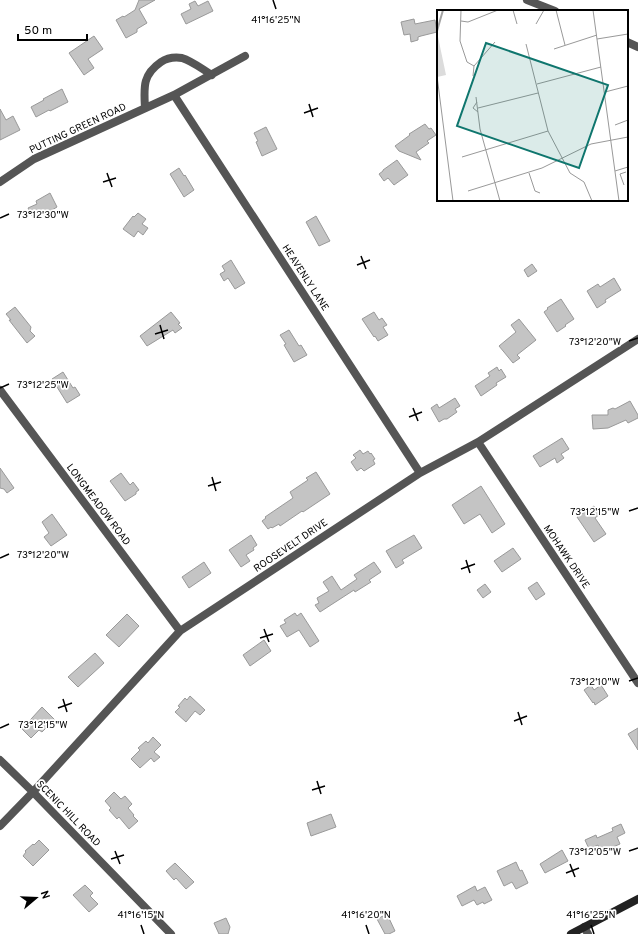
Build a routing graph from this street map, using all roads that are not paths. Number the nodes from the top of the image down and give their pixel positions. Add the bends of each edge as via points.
1 (527, 0) edge
2 (552, 10) edge
3 (628, 42) edge
4 (638, 47) edge
5 (245, 56) dead end
6 (212, 74) junction
7 (174, 95) junction
8 (145, 108) junction
9 (0, 182) edge
10 (638, 339) edge
11 (0, 390) edge
12 (478, 442) junction
13 (420, 472) junction
14 (180, 631) junction
15 (638, 683) edge
16 (0, 760) edge
17 (33, 792) junction
18 (0, 826) edge
19 (638, 899) edge
20 (586, 931) edge
21 (171, 934) edge
22 (571, 934) edge

1 - 2 street
3 - 4 street
5 - 6 street, PUTTING GREEN ROAD
6 - 7 street, PUTTING GREEN ROAD
6 - 8 street via 180,58 163,60 147,76 144,88
7 - 8 street, PUTTING GREEN ROAD
7 - 13 street, HEAVENLY LANE
8 - 9 street, PUTTING GREEN ROAD via 34,159
10 - 12 street, ROOSEVELT DRIVE
11 - 14 street, LONGMEADOW ROAD
12 - 13 street, ROOSEVELT DRIVE
12 - 15 street, MOHAWK DRIVE
13 - 14 street, ROOSEVELT DRIVE
14 - 17 street, ROOSEVELT DRIVE
16 - 17 street, SCENIC HILL ROAD
17 - 18 street, ROOSEVELT DRIVE
17 - 21 street, SCENIC HILL ROAD
19 - 20 main road
20 - 22 main road

